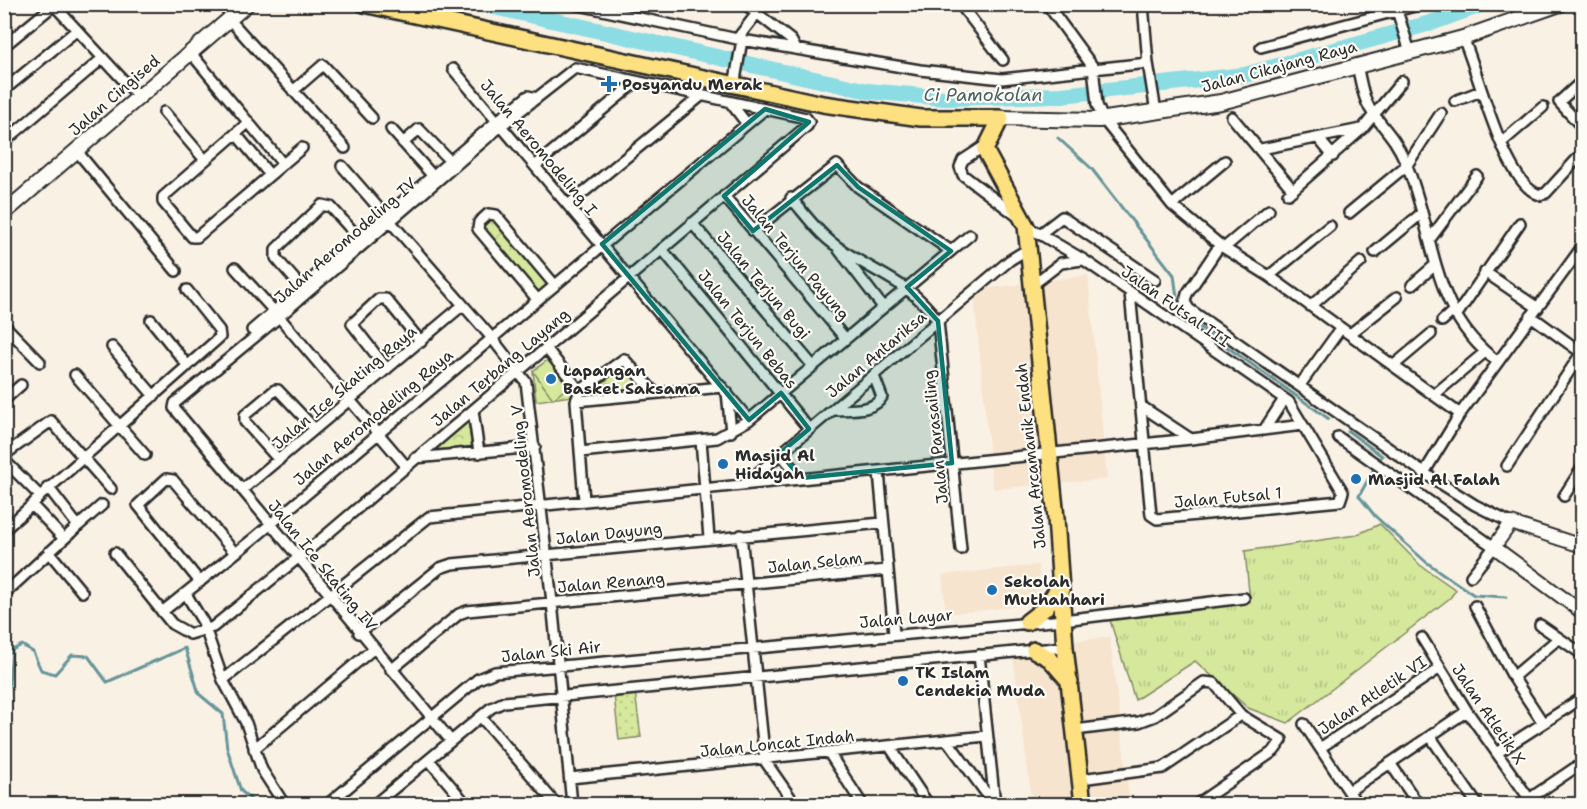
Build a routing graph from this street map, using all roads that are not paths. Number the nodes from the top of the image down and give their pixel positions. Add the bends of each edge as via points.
1 (247, 4) edge
2 (364, 4) edge
3 (574, 4) edge
4 (745, 4) edge
5 (975, 4) edge
6 (1047, 4) edge
7 (1143, 4) edge
8 (1422, 4) edge
9 (1560, 4) edge
10 (53, 5) edge
11 (963, 8) edge
12 (758, 12) junction
13 (1399, 12) edge
14 (230, 20) junction
15 (77, 30) junction
16 (1463, 38) junction
17 (740, 41) junction
18 (4, 46) edge
19 (1261, 47) dead end
20 (1409, 49) junction
21 (796, 50) junction
22 (190, 52) junction
23 (103, 58) junction
24 (1003, 60) dead end
25 (1357, 64) junction
26 (1149, 66) junction
27 (453, 69) dead end
28 (1094, 72) junction
29 (1402, 81) dead end
30 (1582, 81) edge
31 (636, 82) junction
32 (735, 83) junction
33 (4, 90) edge
34 (293, 91) junction
35 (1481, 91) junction
36 (135, 93) junction
37 (701, 96) junction
38 (1455, 101) dead end
39 (730, 102) junction
40 (1543, 107) dead end
41 (765, 109) junction
42 (164, 112) dead end
43 (1156, 112) junction
44 (1441, 112) dead end
45 (1375, 116) junction
46 (1232, 117) dead end
47 (372, 118) dead end
48 (1001, 118) junction
49 (1103, 119) junction
50 (249, 122) junction
51 (809, 122) joint
52 (499, 124) junction
53 (747, 124) junction
54 (1582, 127) edge
55 (1363, 128) junction
56 (391, 129) dead end
57 (236, 134) junction
58 (1318, 138) junction
59 (4, 142) edge
60 (403, 142) junction
61 (1501, 143) junction
62 (986, 145) junction
63 (302, 148) dead end
64 (345, 148) dead end
65 (1261, 149) junction
66 (76, 150) junction
67 (1333, 156) junction
68 (1582, 159) edge
69 (205, 160) junction
70 (449, 160) junction
71 (1225, 161) dead end
72 (283, 164) junction
73 (1407, 165) junction
74 (342, 166) dead end
75 (535, 166) junction
76 (270, 175) junction
77 (432, 175) junction
78 (1477, 176) dead end
79 (724, 196) junction
80 (791, 198) junction
81 (568, 205) junction
82 (1172, 205) junction
83 (1269, 210) dead end
84 (4, 213) edge
85 (1349, 213) dead end
86 (1422, 213) junction
87 (387, 218) junction
88 (692, 223) junction
89 (1024, 223) junction
90 (1520, 223) dead end
91 (1330, 226) dead end
92 (753, 231) junction
93 (970, 235) dead end
94 (1042, 235) junction
95 (358, 237) junction
96 (1430, 240) junction
97 (602, 244) junction
98 (835, 245) junction
99 (1222, 246) junction
100 (1582, 247) edge
101 (662, 249) junction
102 (1028, 249) junction
103 (951, 251) junction
104 (1376, 252) dead end
105 (1084, 260) junction
106 (1361, 262) dead end
107 (1434, 266) junction
108 (235, 268) dead end
109 (176, 271) dead end
110 (1485, 272) junction
111 (629, 276) junction
112 (1269, 276) junction
113 (1155, 279) dead end
114 (554, 284) junction
115 (1412, 285) dead end
116 (1031, 286) junction
117 (907, 287) junction
118 (302, 288) junction
119 (187, 290) dead end
120 (1130, 293) junction
121 (1397, 297) dead end
122 (537, 299) junction
123 (463, 305) junction
124 (1311, 306) junction
125 (883, 307) junction
126 (1535, 312) junction
127 (1454, 314) junction
128 (276, 316) junction
129 (152, 320) dead end
130 (939, 321) junction
131 (1442, 321) dead end
132 (4, 325) edge
133 (1341, 328) junction
134 (252, 330) dead end
135 (1350, 334) junction
136 (1431, 334) dead end
137 (491, 337) junction
138 (845, 338) junction
139 (421, 342) junction
140 (112, 347) dead end
141 (546, 348) junction
142 (1485, 352) junction
143 (1582, 353) edge
144 (40, 362) dead end
145 (1498, 362) junction
146 (188, 366) junction
147 (813, 366) junction
148 (1393, 366) junction
149 (387, 369) junction
150 (520, 371) junction
151 (75, 375) dead end
152 (874, 375) junction
153 (21, 385) dead end
154 (1300, 385) junction
155 (724, 389) junction
156 (580, 391) junction
157 (655, 393) junction
158 (781, 393) junction
159 (1434, 395) junction
160 (154, 396) junction
161 (4, 400) edge
162 (350, 400) junction
163 (1287, 401) junction
164 (576, 402) junction
165 (174, 405) joint
166 (1141, 406) junction
167 (473, 410) junction
168 (832, 410) junction
169 (1460, 414) junction
170 (749, 420) junction
171 (1303, 425) junction
172 (118, 428) junction
173 (315, 429) junction
174 (809, 429) junction
175 (1264, 430) junction
176 (731, 432) junction
177 (378, 433) junction
178 (1338, 437) dead end
179 (701, 440) junction
180 (1191, 440) junction
181 (1144, 444) junction
182 (535, 447) junction
183 (580, 452) junction
184 (479, 453) junction
185 (780, 453) junction
186 (1049, 454) junction
187 (145, 455) dead end
188 (84, 458) junction
189 (415, 458) junction
190 (279, 460) junction
191 (6, 462) edge
192 (952, 464) junction
193 (406, 466) junction
194 (1507, 466) dead end
195 (1582, 468) edge
196 (879, 472) junction
197 (1424, 473) junction
198 (801, 478) junction
199 (745, 483) junction
200 (48, 487) junction
201 (705, 488) junction
202 (111, 489) dead end
203 (242, 490) junction
204 (40, 496) junction
205 (1564, 496) dead end
206 (584, 500) junction
207 (542, 504) junction
208 (32, 505) junction
209 (102, 505) dead end
210 (882, 523) junction
211 (1511, 523) junction
212 (270, 524) junction
213 (78, 526) junction
214 (4, 530) edge
215 (741, 535) junction
216 (709, 538) junction
217 (64, 540) junction
218 (1582, 546) edge
219 (1494, 547) junction
220 (961, 549) dead end
221 (49, 552) junction
222 (115, 554) dead end
223 (235, 554) junction
224 (547, 554) junction
225 (298, 558) junction
226 (886, 570) junction
227 (1471, 576) dead end
228 (200, 582) junction
229 (746, 584) junction
230 (1060, 586) junction
231 (82, 592) dead end
232 (4, 594) edge
233 (186, 594) junction
234 (328, 596) junction
235 (1244, 598) dead end
236 (552, 602) junction
237 (1475, 606) dead end
238 (162, 612) junction
239 (1582, 612) edge
240 (1063, 620) junction
241 (1027, 622) junction
242 (1540, 625) dead end
243 (206, 630) junction
244 (359, 633) junction
245 (894, 634) junction
246 (1422, 638) dead end
247 (1559, 638) junction
248 (752, 647) junction
249 (1065, 647) junction
250 (373, 649) junction
251 (1034, 650) junction
252 (1582, 654) edge
253 (979, 655) junction
254 (558, 666) junction
255 (1440, 668) junction
256 (391, 670) junction
257 (1513, 676) junction
258 (755, 677) junction
259 (223, 680) junction
260 (1070, 682) junction
261 (561, 696) junction
262 (1582, 698) edge
263 (1467, 711) junction
264 (1241, 715) junction
265 (481, 717) junction
266 (432, 718) junction
267 (1543, 723) junction
268 (1304, 724) dead end
269 (1075, 730) junction
270 (986, 736) junction
271 (1430, 736) junction
272 (947, 740) junction
273 (451, 741) junction
274 (890, 747) junction
275 (1320, 748) junction
276 (254, 749) junction
277 (829, 753) junction
278 (1497, 753) junction
279 (429, 760) junction
280 (765, 761) junction
281 (1390, 763) junction
282 (1582, 763) edge
283 (570, 778) junction
284 (1081, 778) junction
285 (1348, 790) junction
286 (1531, 802) edge
287 (284, 804) edge
288 (328, 804) edge
289 (376, 804) edge
290 (466, 804) edge
291 (556, 804) edge
292 (572, 804) edge
293 (795, 804) edge
294 (862, 804) edge
295 (928, 804) edge
296 (994, 804) edge
297 (1083, 804) edge
298 (1197, 804) edge
299 (1356, 804) edge
300 (1418, 804) edge
301 (1477, 804) edge

1 - 14 main road, Jalan Cingised
2 - 32 main road, Jalan Cikajang Raya
3 - 17 street
4 - 12 street
5 - 11 street
6 - 28 street
7 - 26 street
8 - 13 street
9 - 16 main road, Jalan Cikajang Raya
10 - 15 street
10 - 18 street
11 - 24 street
12 - 17 street
12 - 21 street via 791,40
13 - 19 street
13 - 20 street
14 - 22 main road, Jalan Cingised
14 - 34 street
15 - 23 street
15 - 33 street
16 - 20 main road, Jalan Cikajang Raya
16 - 35 street
17 - 21 street
17 - 32 street
20 - 25 main road, Jalan Cikajang Raya
21 - 28 street via 1002,79
22 - 36 main road, Jalan Cingised
22 - 50 street
23 - 36 street
23 - 59 street
25 - 43 main road, Jalan Cikajang Raya via 1221,102
25 - 45 street
26 - 28 street
26 - 43 street
27 - 52 street, Jalan Aeromodeling I
28 - 49 street via 1097,105
29 - 45 street
30 - 54 street via 1558,102
31 - 37 street, Jalan Aeromodeling IV
31 - 52 street, Jalan Aeromodeling IV via 575,68
31 - 75 street
32 - 48 main road, Jalan Cikajang Raya via 823,104 921,118
34 - 47 street via 323,65
34 - 64 street
35 - 38 street
35 - 61 street
36 - 66 main road, Jalan Cingised
37 - 39 street, Jalan Aeromodeling IV
37 - 81 street
39 - 41 street, Jalan Aeromodeling IV
39 - 53 street
40 - 61 street
41 - 51 street, Jalan Aeromodeling IV
41 - 53 street, Jalan Aeromodeling Raya
42 - 69 street
43 - 49 main road, Jalan Cikajang Raya
44 - 73 street
45 - 55 street
45 - 73 street via 1392,134
46 - 65 street
48 - 49 main road, Jalan Cikajang Raya
48 - 62 main road
49 - 82 street
50 - 57 street
50 - 72 street
51 - 79 street, Jalan Terbang Layang
52 - 70 street, Jalan Aeromodeling IV
52 - 75 street, Jalan Aeromodeling I
52 - 87 street, Jalan Aeromodeling IV
53 - 97 street, Jalan Aeromodeling Raya
55 - 58 street
55 - 67 street
56 - 60 street
57 - 69 street
57 - 76 street
58 - 65 street
58 - 67 street
60 - 70 street via 423,130
60 - 77 street
61 - 68 street via 1532,192 1540,195 1577,159
62 - 89 main road, Jalan Arcamanik Endah via 987,155
62 - 89 street, Jalan Futsal III via 963,160 963,175
63 - 72 street
65 - 67 street via 1290,192
66 - 84 main road, Jalan Cingised
66 - 109 street
69 - 76 street via 162,200 195,237
70 - 77 street, Jalan Aeromodeling IV
71 - 82 street
72 - 76 street
73 - 85 street
73 - 86 street
74 - 87 street, Jalan Aeromodeling V
75 - 81 street, Jalan Aeromodeling I
77 - 87 street, Jalan Aeromodeling IV
78 - 96 street
79 - 88 street, Jalan Terbang Layang
79 - 92 street, Jalan Terjun Payung
80 - 92 street
80 - 98 street
80 - 103 street via 837,165 858,187
81 - 97 street, Jalan Aeromodeling I
82 - 99 street
83 - 99 street
86 - 96 street
86 - 104 street
87 - 95 street, Jalan Aeromodeling IV
87 - 123 street, Jalan Aeromodeling V
87 - 128 street, Jalan Aeromodeling IV
88 - 101 street, Jalan Terbang Layang
88 - 147 street, Jalan Terjun Bugi
89 - 94 street, Jalan Futsal III
89 - 102 main road, Jalan Arcamanik Endah
90 - 110 street
91 - 112 street
92 - 138 street, Jalan Terjun Payung
93 - 103 street
94 - 105 street, Jalan Futsal III
94 - 113 street via 1056,219 1071,220
95 - 118 street, Jalan Aeromodeling IV
95 - 118 street via 332,207 322,205 276,249 276,258
96 - 107 street
97 - 111 street, Jalan Aeromodeling I
97 - 114 street, Jalan Aeromodeling Raya
98 - 117 street
98 - 125 street
99 - 112 street
99 - 154 street via 1185,302 1189,309
100 - 126 street
101 - 111 street, Jalan Terbang Layang
101 - 158 street, Jalan Terjun Bebas
102 - 116 main road, Jalan Arcamanik Endah
102 - 130 street, Jalan Antariksa
103 - 117 street
105 - 116 street via 1061,262
105 - 120 street, Jalan Futsal III
106 - 124 street
107 - 115 street
107 - 127 street
108 - 128 street
110 - 126 street
110 - 127 street
111 - 141 street, Jalan Terbang Layang
111 - 155 street, Jalan Aeromodeling I
112 - 124 street
114 - 122 street, Jalan Aeromodeling Raya
114 - 122 street via 496,215 488,214 479,222 478,230
116 - 186 main road, Jalan Arcamanik Endah
117 - 125 street
117 - 130 street
118 - 128 street, Jalan Aeromodeling IV
119 - 146 street via 220,333
120 - 163 street, Jalan Futsal III
120 - 166 street
121 - 135 street
122 - 137 street, Jalan Aeromodeling Raya
123 - 137 street, Jalan Aeromodeling V
123 - 139 street, Jalan Ice Skating Raya
124 - 133 street
125 - 138 street
126 - 143 street
126 - 145 street
127 - 131 street
127 - 142 street
128 - 134 street, Jalan Aeromodeling IV
128 - 162 street
128 - 165 street, Jalan Aeromodeling IV
129 - 146 street
130 - 152 street, Jalan Antariksa
130 - 192 street, Jalan Parasailing
132 - 144 street
133 - 135 street
133 - 154 street
135 - 148 street
136 - 148 street
137 - 150 street, Jalan Aeromodeling V
137 - 177 street, Jalan Aeromodeling Raya
138 - 147 street
139 - 149 street, Jalan Ice Skating Raya
139 - 149 street via 386,299 379,299 352,324
140 - 160 street
141 - 150 street, Jalan Terbang Layang
141 - 156 street
142 - 145 street
142 - 159 street
143 - 194 street
145 - 169 street
146 - 160 street
147 - 158 street
148 - 159 street
149 - 162 street, Jalan Ice Skating Raya
150 - 167 street, Jalan Terbang Layang
150 - 182 street, Jalan Aeromodeling V via 526,382
151 - 172 street
152 - 168 street, Jalan Antariksa
152 - 168 street via 882,397 878,403 872,407
153 - 161 street
154 - 197 street
155 - 157 street
155 - 170 street, Jalan Aeromodeling I
155 - 176 street
156 - 157 street via 624,359
156 - 164 street
157 - 164 street
158 - 170 street
158 - 174 street, Jalan Terjun Bebas
159 - 169 street
160 - 172 street
162 - 173 street, Jalan Ice Skating Raya
162 - 177 street
163 - 171 street
163 - 175 street
164 - 183 street
165 - 203 street, Jalan Ice Skating IV
166 - 180 street
166 - 181 street
167 - 184 street
167 - 189 street, Jalan Terbang Layang
168 - 174 street, Jalan Antariksa
169 - 197 street
170 - 176 street
171 - 175 street
171 - 181 street, Jalan Futsal 1 via 1343,492 1340,501 1157,519 1151,515
172 - 187 street
172 - 188 street
173 - 190 street, Jalan Ice Skating Raya
173 - 190 street via 278,390 245,415 245,422
174 - 185 street, Jalan Antariksa
175 - 180 street
176 - 179 street
177 - 193 street
177 - 212 street, Jalan Aeromodeling Raya
178 - 219 street
179 - 183 street
179 - 201 street
180 - 181 street
181 - 186 street
182 - 184 street
182 - 207 street, Jalan Aeromodeling V
183 - 206 street
184 - 189 street
185 - 198 street
185 - 199 street, Jalan Antariksa
186 - 192 street
186 - 230 main road, Jalan Arcamanik Endah
188 - 191 street via 48,420
188 - 200 street
188 - 202 street
189 - 193 street, Jalan Terbang Layang
190 - 203 street, Jalan Ice Skating Raya
191 - 204 street
192 - 196 street
192 - 220 street, Jalan Parasailing
193 - 225 street, Jalan Terbang Layang
195 - 205 street
196 - 198 street
196 - 210 street
197 - 211 street
198 - 199 street
199 - 201 street
200 - 204 street
200 - 213 street
201 - 206 street
201 - 216 street
203 - 212 street, Jalan Ice Skating IV
204 - 208 street
206 - 207 street
207 - 224 street, Jalan Aeromodeling V
207 - 234 street via 429,517
208 - 214 street
208 - 217 street
209 - 213 street
210 - 215 street, Jalan Dayung
210 - 226 street
211 - 218 street
211 - 219 street
212 - 223 street, Jalan Aeromodeling Raya
212 - 225 street, Jalan Ice Skating IV
213 - 217 street
215 - 216 street, Jalan Dayung
215 - 229 street
216 - 224 street, Jalan Dayung
217 - 221 street
219 - 227 street
219 - 239 street
221 - 231 street
221 - 232 street
222 - 238 street
223 - 228 street, Jalan Aeromodeling Raya
223 - 228 street via 173,480 166,479 138,505
224 - 236 street, Jalan Aeromodeling V
224 - 244 street, Jalan Dayung via 440,568
225 - 234 street, Jalan Ice Skating IV
225 - 243 street, Jalan Terbang Layang
226 - 229 street, Jalan Selam
226 - 245 street
228 - 233 street, Jalan Aeromodeling Raya
229 - 236 street, Jalan Renang
229 - 248 street
230 - 240 main road, Jalan Arcamanik Endah
230 - 241 main road via 1045,608
233 - 238 street, Jalan Aeromodeling Raya
233 - 243 street
234 - 244 street, Jalan Ice Skating IV
234 - 259 street
235 - 240 street, Jalan Layar
236 - 254 street, Jalan Aeromodeling V
236 - 256 street, Jalan Renang via 459,614
237 - 257 street
238 - 243 street via 183,632
240 - 241 street, Jalan Layar
240 - 249 main road, Jalan Arcamanik Endah
241 - 245 street, Jalan Layar
242 - 247 street
243 - 259 street
244 - 250 street, Jalan Ice Skating IV
245 - 248 street, Jalan Layar
246 - 255 street, Jalan Atletik X
247 - 252 street
247 - 257 street
248 - 254 street, Jalan Ski Air
248 - 258 street
249 - 251 street
249 - 260 main road, Jalan Arcamanik Endah
250 - 256 street, Jalan Ice Skating IV
250 - 276 street
251 - 253 street
251 - 260 main road via 1050,659
253 - 258 street
253 - 270 street
254 - 261 street, Jalan Aeromodeling V
254 - 266 street, Jalan Ski Air via 486,674
255 - 263 street, Jalan Atletik X
255 - 275 street, Jalan Atletik VI
256 - 266 street, Jalan Ice Skating IV
257 - 267 street
258 - 261 street
258 - 280 street
259 - 276 street via 246,723
260 - 269 main road, Jalan Arcamanik Endah
261 - 265 street via 497,704
261 - 283 street, Jalan Aeromodeling V
262 - 267 street
263 - 271 street
263 - 278 street, Jalan Atletik X
264 - 269 street via 1209,681 1139,722
264 - 284 street via 1163,768
264 - 298 street via 1282,740 1274,751
265 - 273 street
265 - 291 street
266 - 273 street, Jalan Ice Skating IV
266 - 288 street, Jalan Ski Air
267 - 278 street
268 - 275 street
269 - 284 main road, Jalan Arcamanik Endah
270 - 272 street, Jalan Loncat Indah
270 - 296 street
271 - 281 street
271 - 301 street
272 - 274 street, Jalan Loncat Indah
272 - 296 street
273 - 279 street
274 - 277 street, Jalan Loncat Indah
274 - 295 street
275 - 285 street
276 - 287 street
277 - 280 street, Jalan Loncat Indah
277 - 294 street
278 - 286 street, Jalan Atletik X
279 - 289 street
279 - 290 street
280 - 283 street, Jalan Loncat Indah
280 - 293 street
281 - 285 street
281 - 300 street
282 - 286 street
283 - 292 street, Jalan Aeromodeling V
284 - 297 main road, Jalan Arcamanik Endah
285 - 299 street

